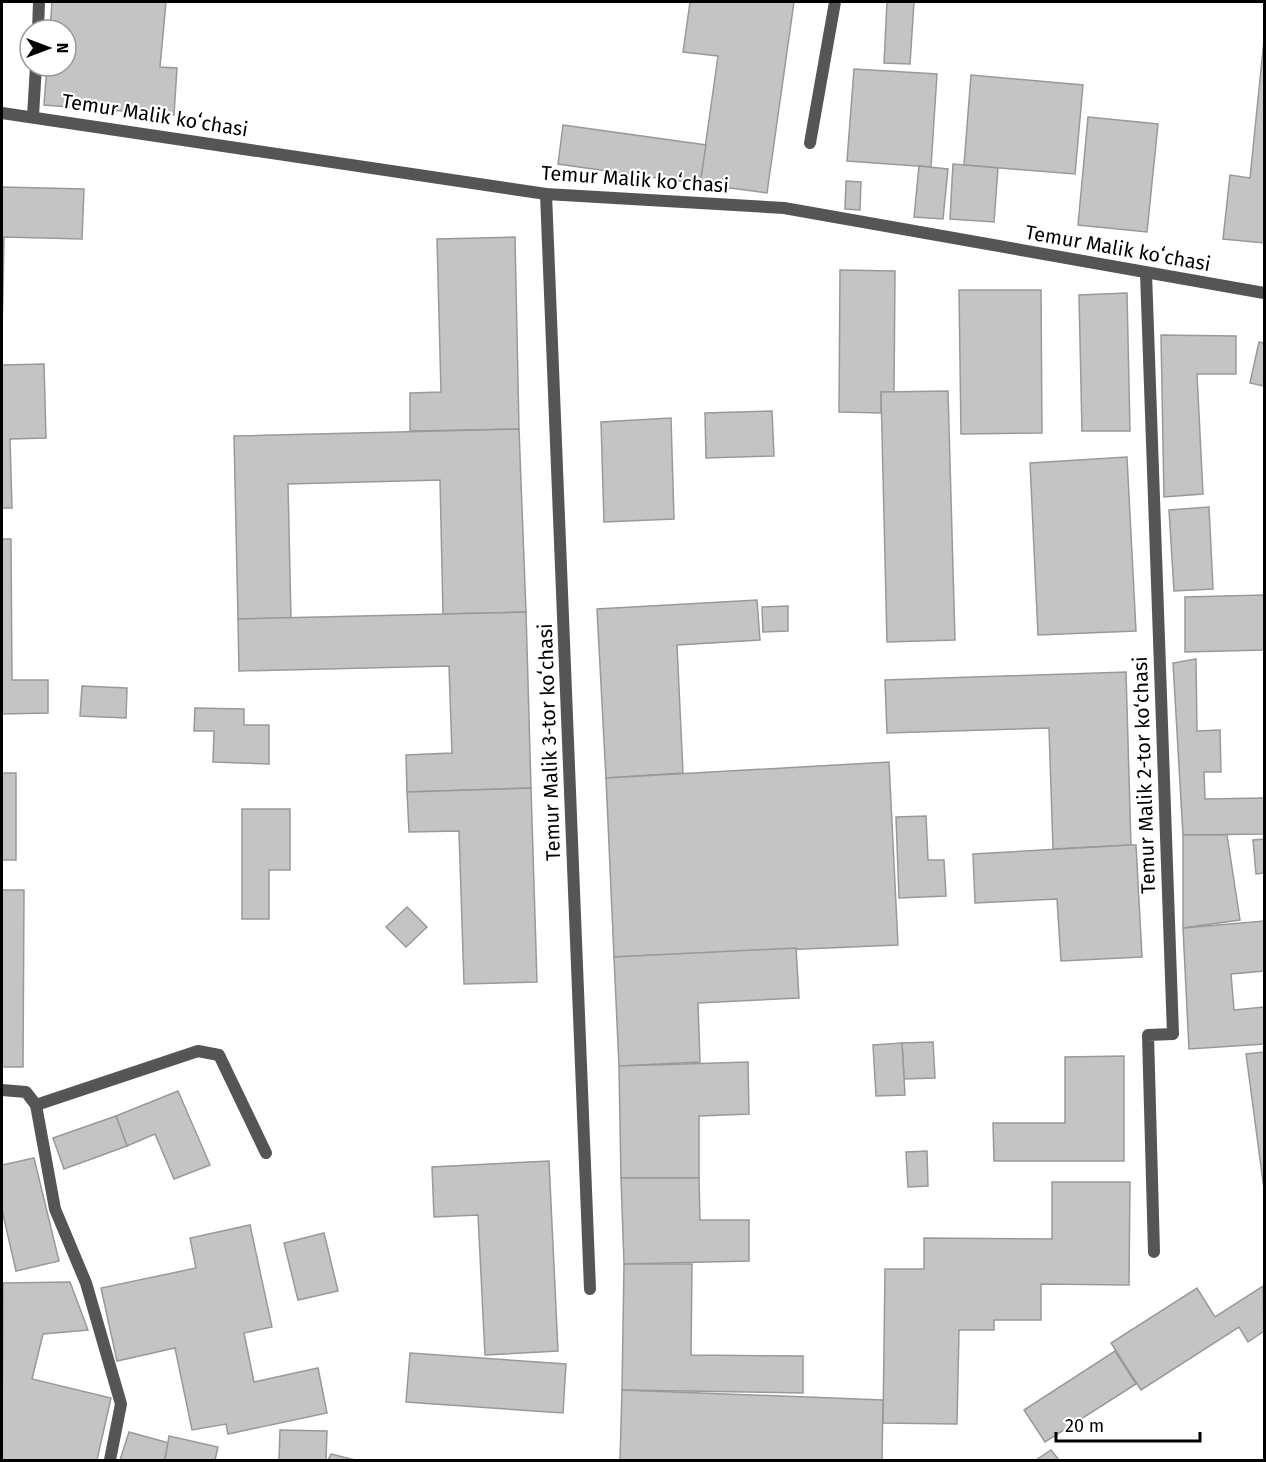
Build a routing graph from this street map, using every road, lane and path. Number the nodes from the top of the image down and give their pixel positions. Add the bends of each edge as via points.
1 (39, 2) edge
2 (834, 2) edge
3 (38, 18) edge
4 (35, 78) edge
5 (2, 113) edge
6 (33, 116) junction
7 (810, 143) dead end
8 (546, 194) junction
9 (1146, 273) junction
10 (1264, 294) edge
11 (2, 1090) edge
12 (36, 1105) junction
13 (266, 1153) dead end
14 (1154, 1252) dead end
15 (590, 1289) dead end
16 (110, 1461) edge

1 - 3 street
2 - 7 street
4 - 6 street
5 - 6 street, Temur Malik koʻchasi
6 - 8 street, Temur Malik koʻchasi
8 - 9 street, Temur Malik koʻchasi via 784,208
8 - 15 street, Temur Malik 3-tor koʻchasi
9 - 10 street, Temur Malik koʻchasi
9 - 14 street, Temur Malik 2-tor ko‘chasi via 1173,1034 1148,1035
11 - 12 street via 26,1092
12 - 13 street via 198,1051 219,1055
12 - 16 street via 55,1209 86,1283 122,1404

